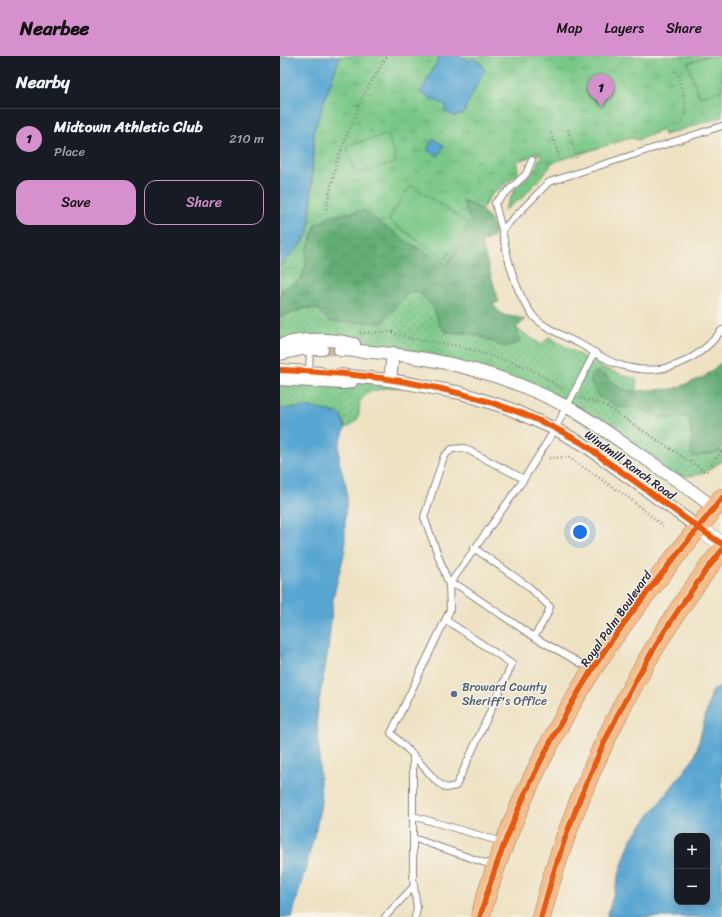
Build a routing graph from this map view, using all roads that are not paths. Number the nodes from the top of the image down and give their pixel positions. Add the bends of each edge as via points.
1 (722, 126) edge
2 (532, 160) dead end
3 (502, 230) junction
4 (722, 330) edge
5 (280, 345) edge
6 (310, 349) junction
7 (322, 349) tunnel mouth
8 (340, 350) tunnel mouth
9 (378, 351) junction
10 (595, 352) junction
11 (280, 354) edge
12 (393, 354) junction
13 (280, 370) edge
14 (312, 375) junction
15 (338, 375) tunnel mouth
16 (375, 378) junction
17 (280, 379) edge
18 (390, 380) junction
19 (567, 407) junction
20 (555, 428) junction
21 (524, 479) junction
22 (720, 507) edge
23 (698, 528) junction
24 (722, 544) edge
25 (474, 548) junction
26 (722, 550) edge
27 (448, 585) junction
28 (446, 620) junction
29 (534, 637) junction
30 (592, 670) junction
31 (413, 755) junction
32 (413, 816) junction
33 (413, 838) junction
34 (505, 843) junction
35 (497, 866) junction
36 (414, 886) junction
37 (385, 917) edge
38 (415, 917) edge
39 (480, 917) edge
40 (541, 917) edge

1 - 3 lane via 549,182
2 - 3 lane via 526,174 495,203
3 - 10 lane via 506,256 524,301 536,318
4 - 10 lane via 701,352 682,363 654,371 620,365
5 - 9 street, Windmill Ranch Road via 317,339 352,343
6 - 7 street
6 - 11 street
6 - 14 lane
8 - 9 street, Windmill Ranch Road
9 - 12 street, Windmill Ranch Road
10 - 19 lane
12 - 18 street
12 - 19 street, Windmill Ranch Road via 441,361 488,374
13 - 14 street, Windmill Ranch Road
14 - 16 street, Windmill Ranch Road via 343,383
14 - 17 street, Windmill Ranch Road
15 - 16 street, Windmill Ranch Road
16 - 18 street, Windmill Ranch Road
18 - 20 street, Windmill Ranch Road via 461,393 508,408
19 - 20 lane
19 - 22 street, Windmill Ranch Road
20 - 21 lane
20 - 23 street, Windmill Ranch Road via 583,444
21 - 25 lane
21 - 27 lane via 464,448 452,449 444,456 424,517
22 - 23 main road, Royal Palm Boulevard
23 - 24 street
23 - 30 main road, Royal Palm Boulevard
25 - 27 lane
25 - 29 lane via 528,586 550,607
26 - 40 main road via 656,645 612,728 574,817
27 - 28 lane via 450,610
27 - 29 lane via 459,586
28 - 31 lane via 391,733
28 - 31 lane via 512,664 456,786 446,788 437,782
29 - 30 lane
30 - 34 main road, Royal Palm Boulevard via 544,756
31 - 32 lane
32 - 33 lane
32 - 34 lane
33 - 35 lane
33 - 36 lane
34 - 35 main road, Royal Palm Boulevard
35 - 39 main road, Royal Palm Boulevard
36 - 37 lane
36 - 38 lane via 417,908

